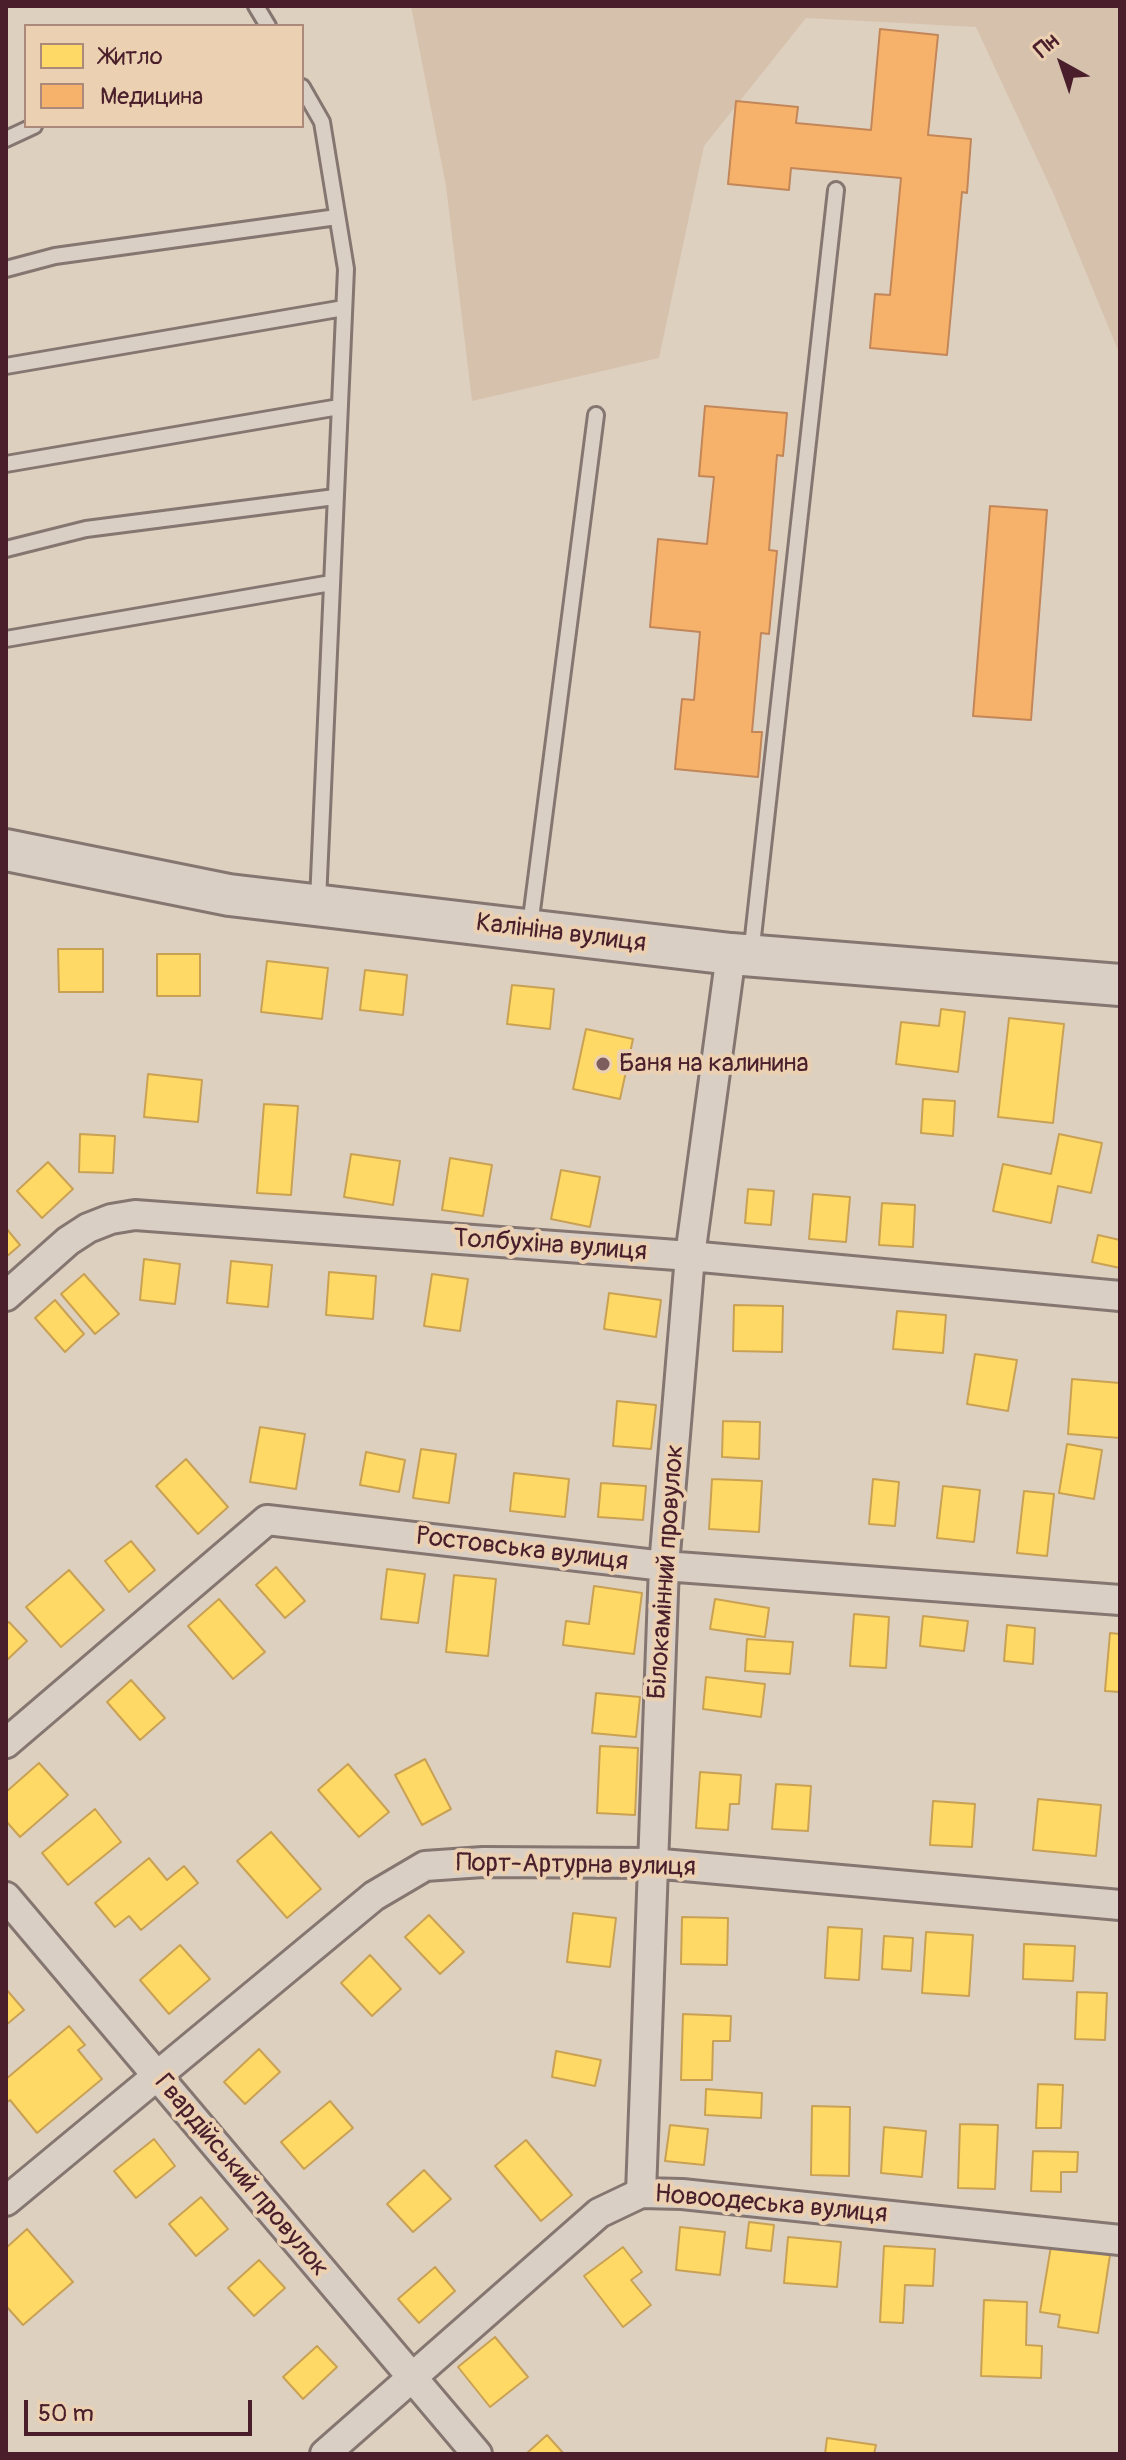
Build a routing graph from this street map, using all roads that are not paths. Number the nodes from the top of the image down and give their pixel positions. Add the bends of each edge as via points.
1 (256, 6) edge
2 (263, 24) edge
3 (304, 90) edge
4 (30, 128) edge
5 (6, 139) edge
6 (836, 190) dead end
7 (337, 217) junction
8 (6, 269) edge
9 (344, 308) junction
10 (6, 366) edge
11 (339, 407) junction
12 (596, 415) dead end
13 (6, 464) edge
14 (335, 497) junction
15 (6, 549) edge
16 (331, 583) junction
17 (6, 639) edge
18 (6, 850) edge
19 (317, 906) junction
20 (529, 930) junction
21 (741, 955) junction
22 (1120, 985) edge
23 (690, 1256) junction
24 (6, 1296) edge
25 (1120, 1296) edge
26 (664, 1566) junction
27 (1120, 1600) edge
28 (6, 1743) edge
29 (651, 1863) junction
30 (6, 1897) edge
31 (1120, 1905) edge
32 (156, 2074) junction
33 (641, 2193) junction
34 (6, 2201) edge
35 (1120, 2240) edge
36 (413, 2379) junction
37 (325, 2454) edge
38 (477, 2454) edge

1 - 2 lane
3 - 7 lane via 322,122
4 - 5 lane
6 - 21 lane
7 - 8 lane via 55,256
7 - 9 lane via 346,269
9 - 10 lane
9 - 11 lane
11 - 13 lane
11 - 14 lane
12 - 20 lane
14 - 15 lane via 86,529
14 - 16 lane
16 - 17 lane
16 - 19 lane
18 - 19 street, Калініна вулиця via 229,895
19 - 20 street, Калініна вулиця
20 - 21 street, Калініна вулиця
21 - 22 street, Калініна вулиця
21 - 23 street, Білокамінний провулок
23 - 24 street, Толбухіна вулиця via 135,1215 88,1228
23 - 25 street, Толбухіна вулиця
23 - 26 street, Білокамінний провулок
26 - 27 street, Ростовська вулиця
26 - 28 street, Ростовська вулиця via 267,1520
26 - 29 street, Білокамінний провулок
29 - 31 street, Порт-Артурна вулиця
29 - 32 street, Порт-Артурна вулиця via 425,1866 374,1896
29 - 33 street, Білокамінний провулок
30 - 32 street, Гвардійський провулок
32 - 34 street, Порт-Артурна вулиця
32 - 36 street, Гвардійський провулок
33 - 35 street, Новоодеська вулиця
33 - 36 street, Новоодеська вулиця via 599,2213
36 - 37 street, Новоодеська вулиця
36 - 38 street, Гвардійський провулок

